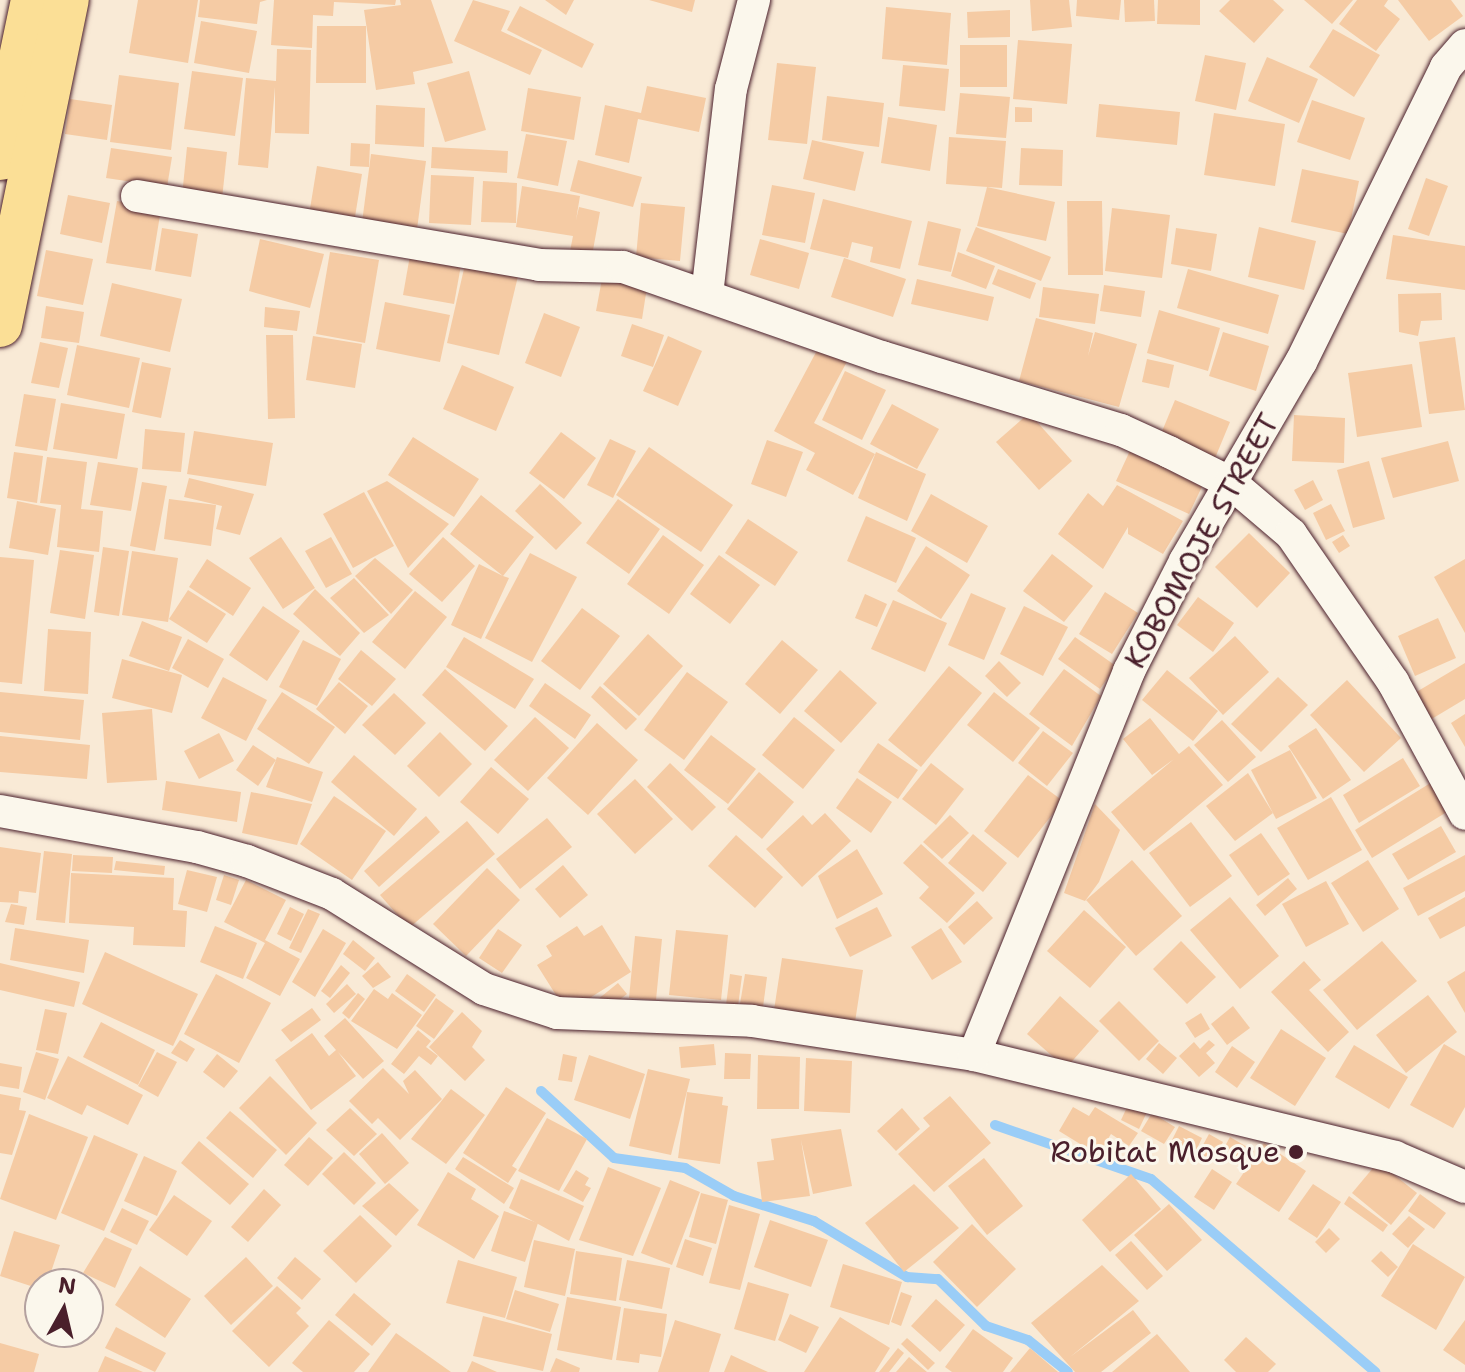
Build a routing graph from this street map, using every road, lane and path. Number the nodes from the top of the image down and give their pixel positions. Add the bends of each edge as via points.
1 (33, 0) edge
2 (67, 0) edge
3 (754, 0) edge
4 (1465, 45) edge
5 (0, 158) edge
6 (137, 196) dead end
7 (707, 295) junction
8 (0, 325) edge
9 (1231, 483) junction
10 (0, 811) edge
11 (1465, 814) edge
12 (974, 1055) junction
13 (1465, 1187) edge

1 - 5 highway
2 - 8 highway
3 - 7 street via 731,89
4 - 9 street, KOBOMOJE STREET via 1446,67 1301,362
6 - 7 street via 539,265 623,267
7 - 9 street via 882,357 1121,430
9 - 11 street via 1291,534 1393,682
9 - 12 street, KOBOMOJE STREET via 1129,671
10 - 12 street via 247,861 332,894 484,989 557,1013 752,1021
12 - 13 street via 1395,1157

